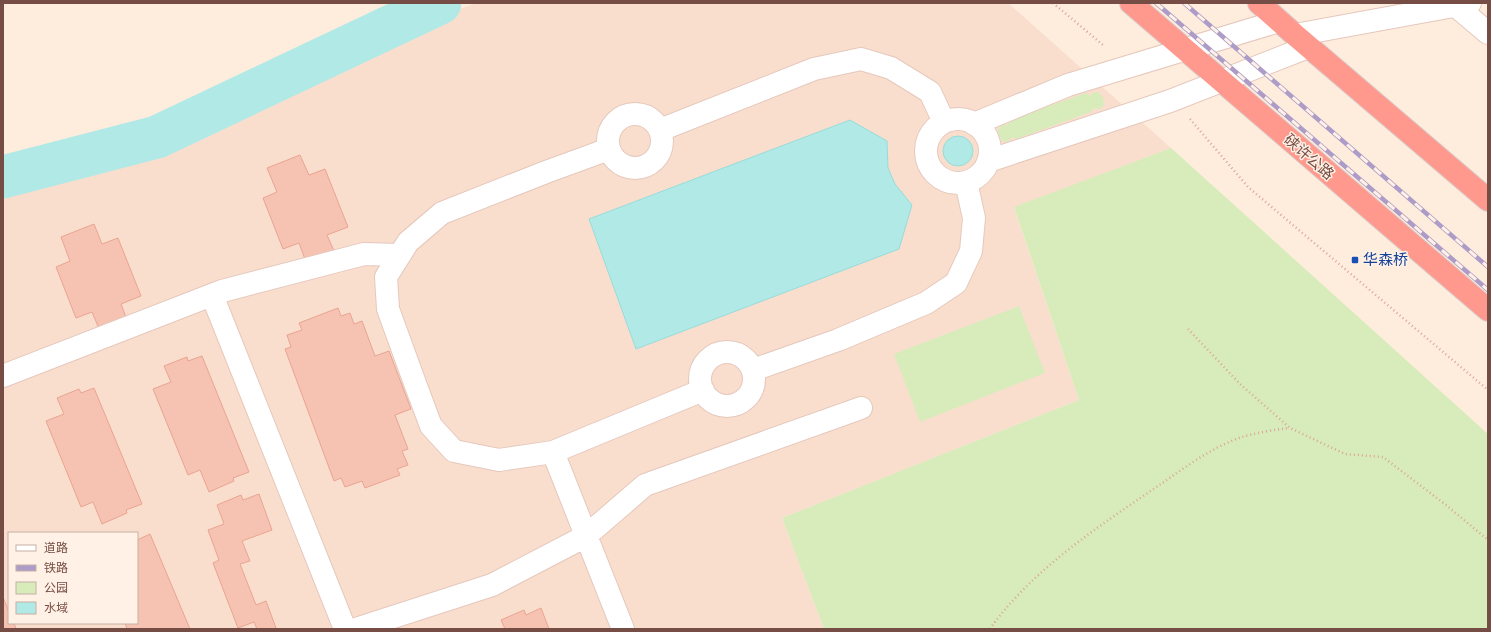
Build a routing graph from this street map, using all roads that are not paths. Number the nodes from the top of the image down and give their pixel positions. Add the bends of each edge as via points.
1 (1131, 3) edge
2 (1259, 3) edge
3 (1463, 4) edge
4 (1422, 7) edge
5 (1488, 33) edge
6 (1294, 34) junction
7 (1185, 49) junction
8 (1220, 81) junction
9 (944, 122) junction
10 (974, 124) junction
11 (660, 130) junction
12 (609, 149) junction
13 (988, 161) junction
14 (966, 182) junction
15 (1488, 200) edge
16 (400, 255) junction
17 (212, 295) junction
18 (1488, 310) edge
19 (753, 370) junction
20 (3, 376) edge
21 (703, 390) junction
22 (861, 408) dead end
23 (553, 452) junction
24 (586, 536) junction
25 (344, 629) edge
26 (356, 629) edge
27 (623, 629) edge

1 - 7 highway, 硖许公路
2 - 6 highway
3 - 4 street
3 - 5 street
4 - 6 street
6 - 7 street
6 - 8 street
6 - 15 highway
7 - 8 highway, 硖许公路
7 - 10 street via 1068,85
8 - 13 street via 1170,101
8 - 18 highway, 硖许公路
9 - 10 street via 954,119
9 - 11 street via 930,92 891,68 861,59 814,69
9 - 14 street via 935,128 929,137 926,157 930,167 946,181
10 - 13 street via 987,140 990,150
11 - 12 street via 655,122 647,117 638,114 621,117 610,131
11 - 12 street via 662,147 659,155 645,167 636,169 619,164
12 - 16 street via 442,213 408,242
13 - 14 street via 976,178
14 - 19 street via 974,218 971,251 956,283 926,303 838,340
16 - 17 street via 364,254
16 - 23 street via 386,278 388,309 431,426 454,451 499,460
17 - 20 street
17 - 25 street
19 - 21 street via 754,384 751,393 737,404 719,405 711,401
19 - 21 street via 739,354 730,351 713,355 701,369
21 - 23 street
22 - 24 street via 645,485
23 - 24 street
24 - 26 street via 492,585
24 - 27 street

